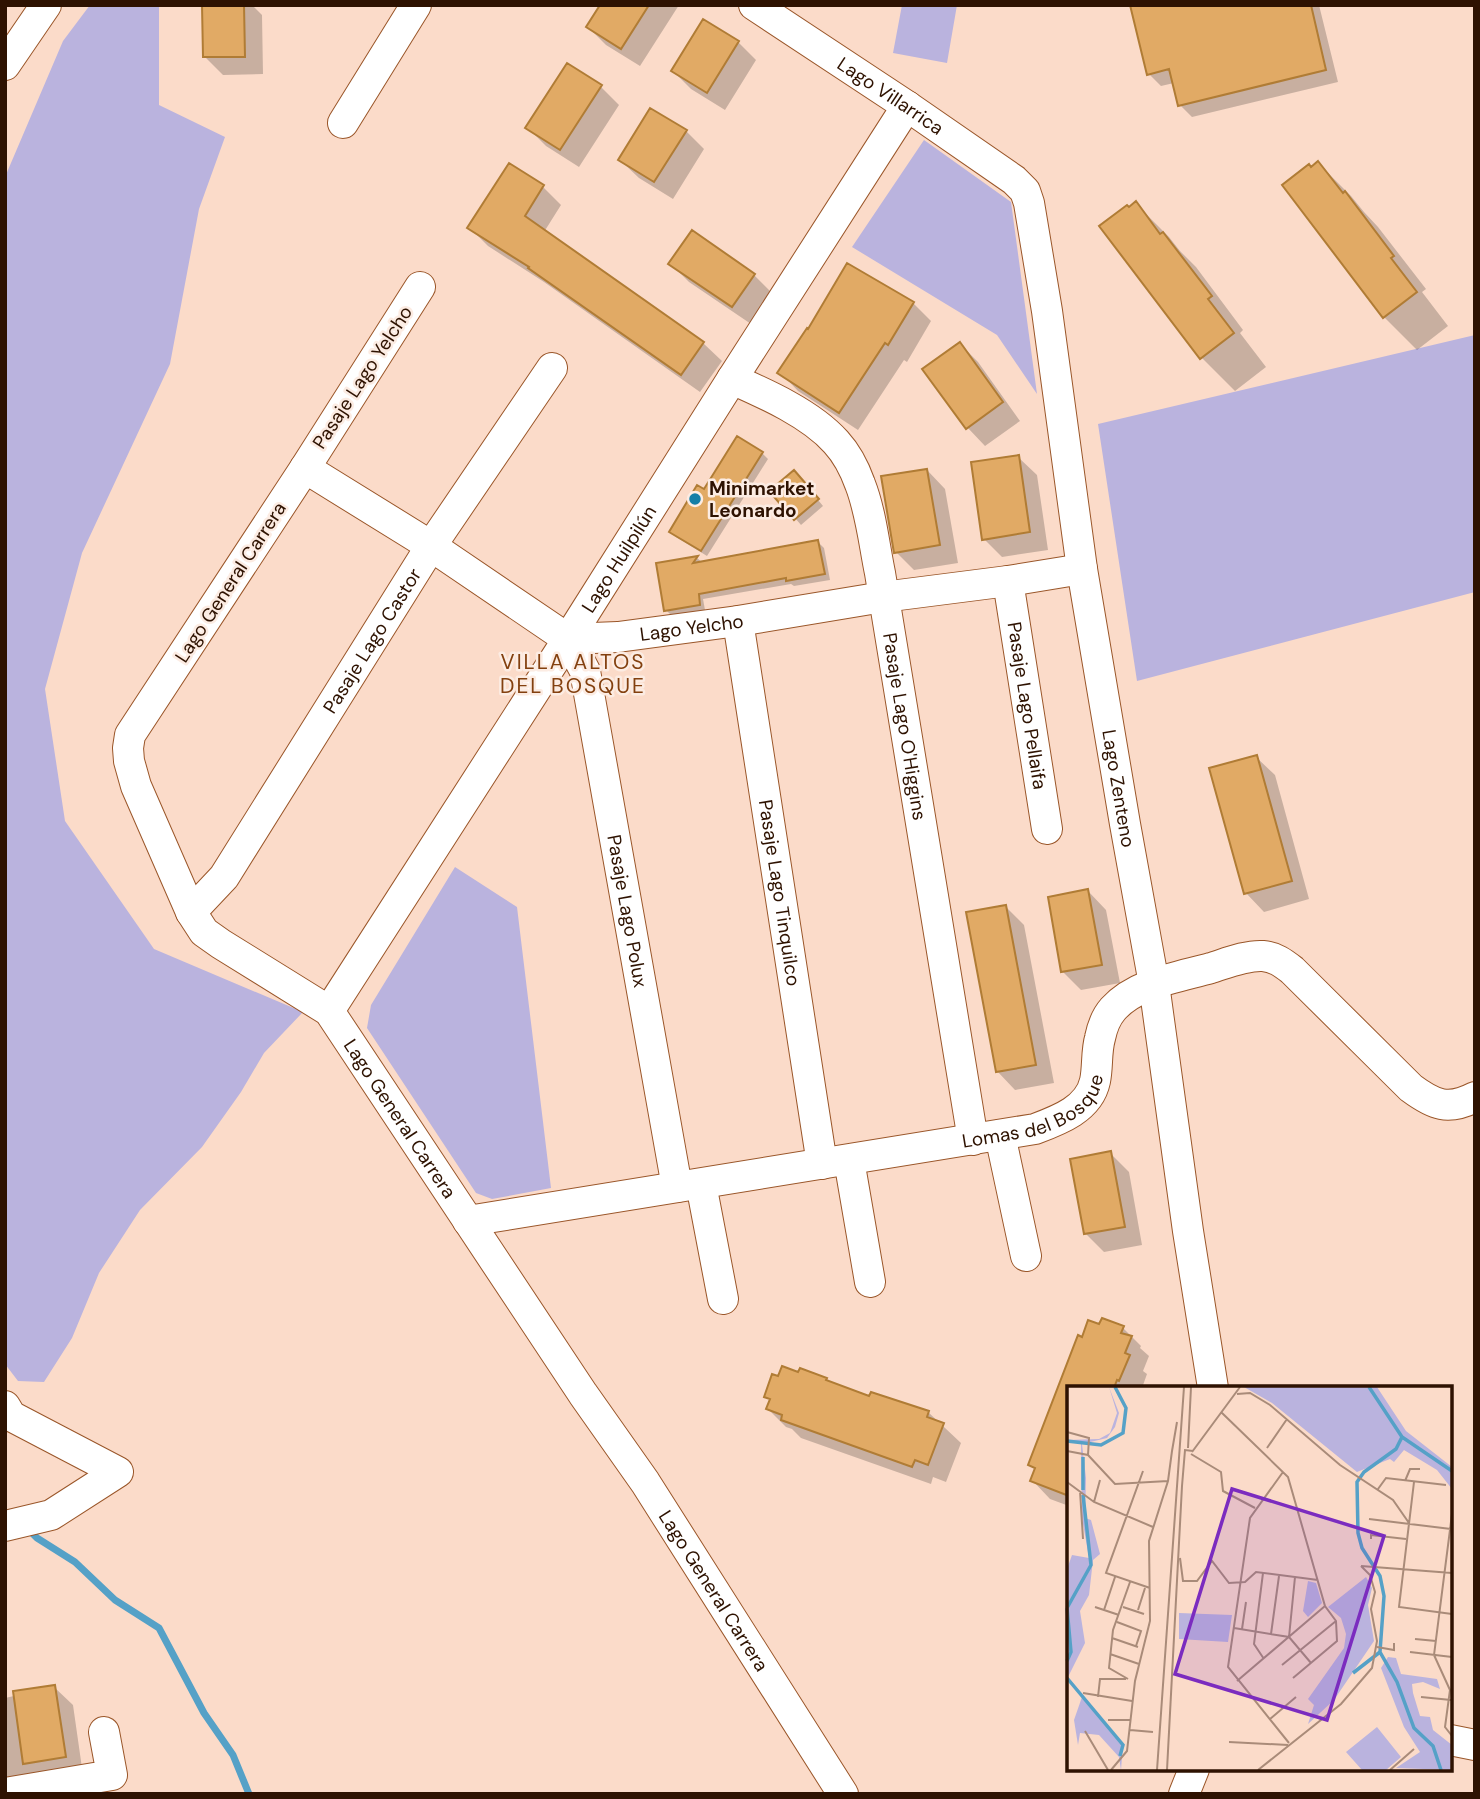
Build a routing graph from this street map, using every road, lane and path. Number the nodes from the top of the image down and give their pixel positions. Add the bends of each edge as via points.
1 (46, 5) edge
2 (416, 5) edge
3 (754, 5) edge
4 (5, 65) edge
5 (907, 106) junction
6 (343, 123) dead end
7 (1026, 191) joint
8 (419, 287) dead end
9 (552, 368) dead end
10 (732, 379) junction
11 (304, 468) junction
12 (431, 546) junction
13 (1082, 569) junction
14 (1008, 580) junction
15 (883, 597) junction
16 (738, 621) junction
17 (568, 639) junction
18 (1047, 829) dead end
19 (191, 912) junction
20 (1154, 984) junction
21 (329, 1011) junction
22 (1475, 1097) edge
23 (987, 1138) junction
24 (835, 1162) junction
25 (689, 1186) junction
26 (468, 1222) junction
27 (1026, 1256) dead end
28 (870, 1282) dead end
29 (723, 1299) dead end
30 (1213, 1386) edge
31 (5, 1406) edge
32 (5, 1526) edge
33 (104, 1732) dead end
34 (1452, 1740) edge
35 (1475, 1745) edge
36 (1193, 1771) edge
37 (5, 1793) edge
38 (843, 1794) edge
39 (1184, 1794) edge

1 - 4 street
2 - 6 street
3 - 5 street, Lago Villarrica
5 - 7 street, Lago Villarrica
5 - 10 street, Lago Huilpilún
7 - 13 street, Lago Zenteno
8 - 11 street, Pasaje Lago Yelcho
9 - 12 street, Pasaje Lago Castor
10 - 15 street, Pasaje Lago O'Higgins via 806,418 847,457 867,511
10 - 17 street, Lago Huilpilún
11 - 12 street
11 - 19 street, Lago General Carrera via 130,735 129,761 136,786
12 - 17 street
12 - 19 street, Pasaje Lago Castor via 224,877
13 - 14 street, Lago Yelcho
13 - 20 street, Lago Zenteno
14 - 15 street, Lago Yelcho
14 - 18 street, Pasaje Lago Pellaifa
15 - 16 street, Lago Yelcho
15 - 23 street, Pasaje Lago O'Higgins
16 - 17 street, Lago Yelcho
16 - 24 street, Pasaje Lago Tinquilco
17 - 21 street, Lago Huilpilún
17 - 25 street, Pasaje Lago Polux via 585,671
19 - 21 street, Lago General Carrera via 204,932
20 - 22 street, Lomas del Bosque via 1246,958 1277,959 1429,1101 1461,1104
20 - 23 street, Lomas del Bosque via 1113,1009 1102,1025 1095,1082 1076,1110 1035,1129
20 - 30 street, Lago Zenteno
21 - 26 street, Lago General Carrera
23 - 24 street, Lomas del Bosque
23 - 27 street, Pasaje Lago O'Higgins
24 - 25 street, Lomas del Bosque
24 - 28 street, Pasaje Lago Tinquilco
25 - 26 street, Lomas del Bosque
25 - 29 street, Pasaje Lago Polux
26 - 38 street, Lago General Carrera via 645,1482
31 - 32 street via 11,1416 118,1472 51,1515
33 - 37 street via 112,1775
34 - 35 street
36 - 39 street

